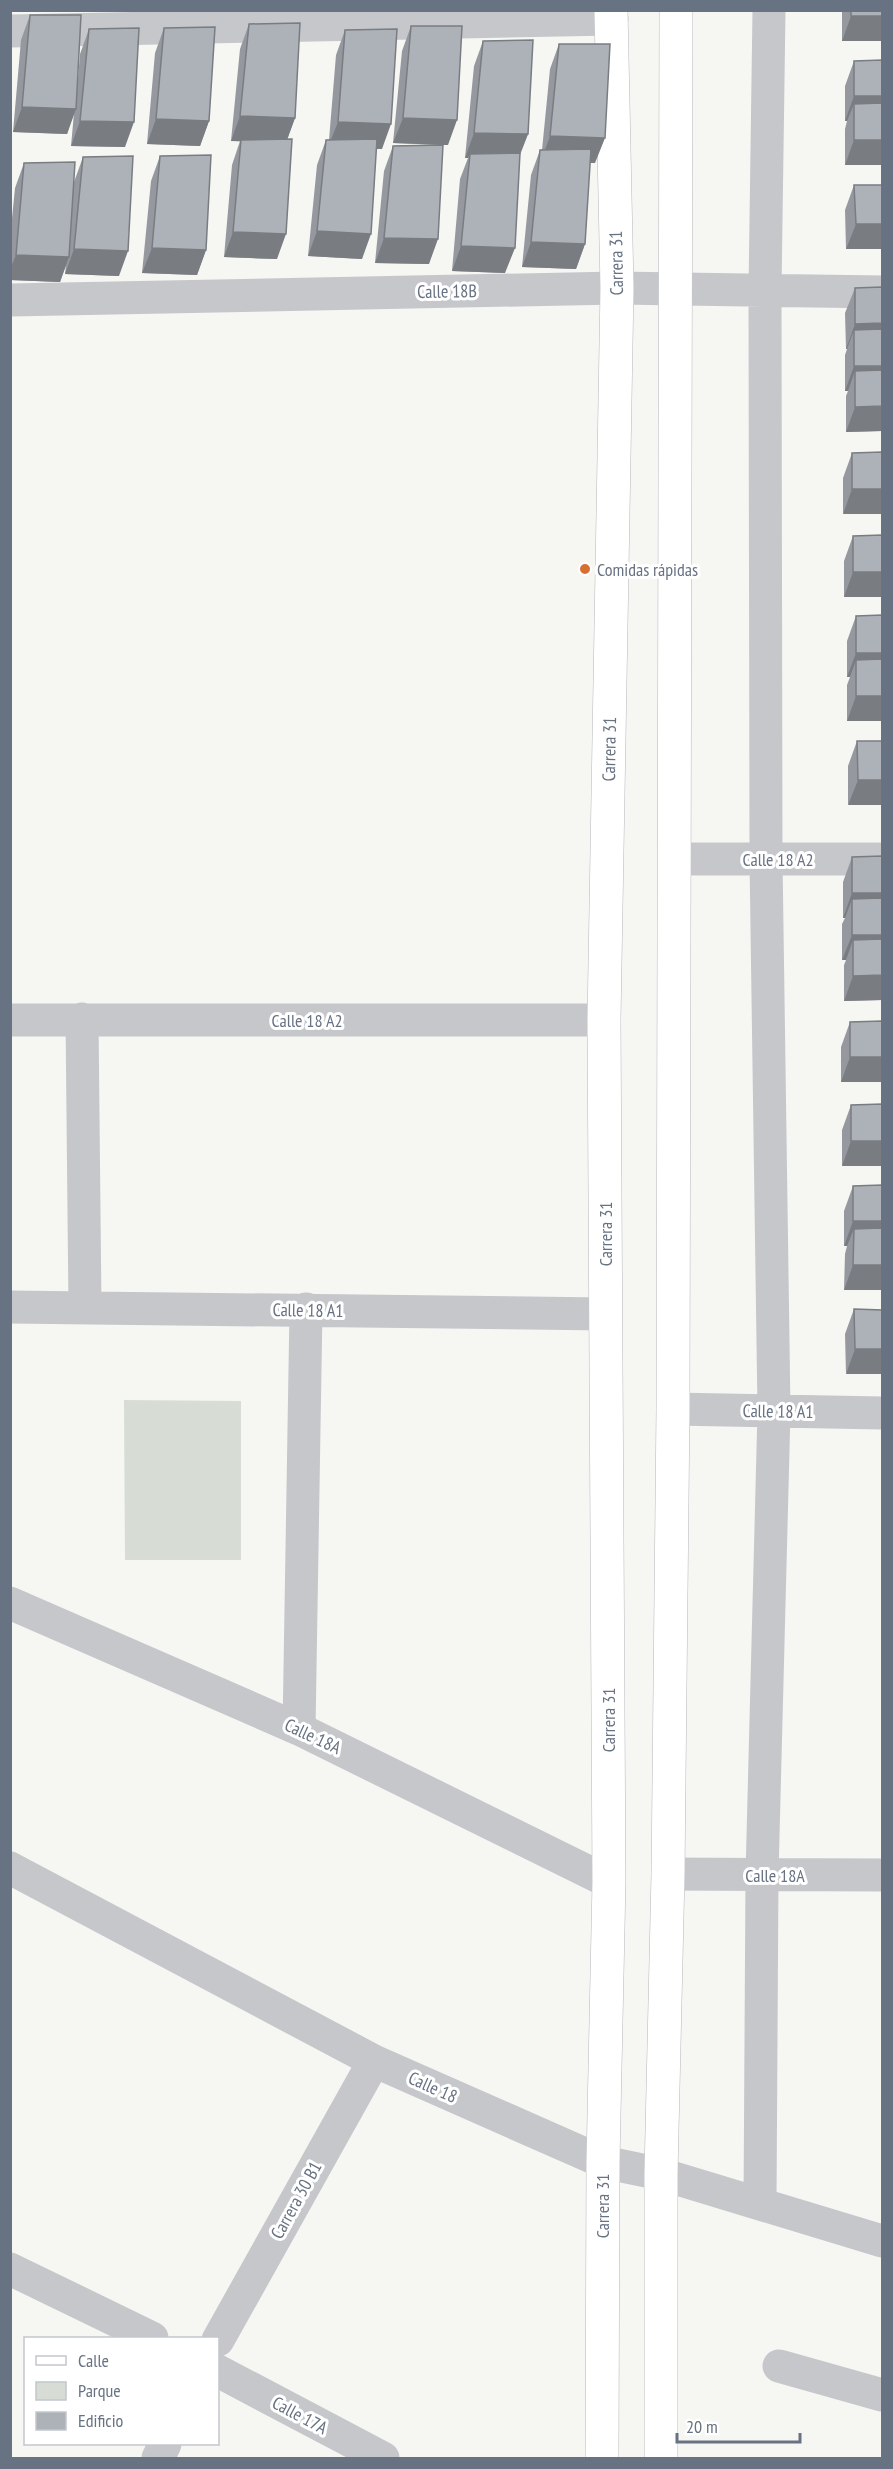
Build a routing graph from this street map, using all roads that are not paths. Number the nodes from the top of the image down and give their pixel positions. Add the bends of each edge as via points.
1 (676, 10) edge
2 (769, 10) edge
3 (611, 15) edge
4 (10, 31) edge
5 (617, 288) junction
6 (673, 290) junction
7 (765, 291) junction
8 (882, 292) edge
9 (10, 300) edge
10 (674, 859) junction
11 (766, 859) junction
12 (882, 859) edge
13 (82, 1019) junction
14 (10, 1020) edge
15 (604, 1020) junction
16 (10, 1307) edge
17 (85, 1308) junction
18 (306, 1309) junction
19 (606, 1314) junction
20 (673, 1409) junction
21 (774, 1411) junction
22 (882, 1413) edge
23 (10, 1603) edge
24 (299, 1729) junction
25 (10, 1868) edge
26 (668, 1874) junction
27 (762, 1875) junction
28 (882, 1875) edge
29 (609, 1882) junction
30 (374, 2061) junction
31 (603, 2162) junction
32 (661, 2174) junction
33 (760, 2204) junction
34 (882, 2241) edge
35 (10, 2269) edge
36 (150, 2337) edge
37 (219, 2338) edge
38 (779, 2366) dead end
39 (219, 2372) edge
40 (882, 2395) edge
41 (383, 2458) edge
42 (602, 2458) edge
43 (662, 2458) edge

1 - 6 main road
2 - 7 street
3 - 4 street
3 - 5 main road, Carrera 31
5 - 6 street, Calle 18B
5 - 9 street, Calle 18B
5 - 15 main road, Carrera 31
6 - 7 street, Calle 18B
6 - 10 main road
7 - 8 street, Calle 18B
7 - 11 street
10 - 11 street, Calle 18 A2
10 - 20 main road
11 - 12 street, Calle 18 A2
11 - 21 street
13 - 14 street, Calle 18 A2
13 - 15 street, Calle 18 A2
13 - 17 street
15 - 19 main road, Carrera 31
16 - 17 street, Calle 18 A1
17 - 18 street, Calle 18 A1
18 - 19 street, Calle 18 A1
18 - 24 street
19 - 29 main road, Carrera 31
20 - 21 street, Calle 18 A1
20 - 26 main road
21 - 22 street, Calle 18 A1
21 - 27 street
23 - 24 street, Calle 18A
24 - 29 street, Calle 18A
25 - 30 street, Calle 18
26 - 27 street, Calle 18A
26 - 32 main road
27 - 28 street, Calle 18A
27 - 33 street
29 - 31 main road, Carrera 31
30 - 31 street, Calle 18
30 - 37 street, Carrera 30 B1
31 - 32 street, Calle 18
31 - 42 main road, Carrera 31
32 - 33 street, Calle 18
32 - 43 main road
33 - 34 street, Calle 18
35 - 36 street
38 - 40 street
39 - 41 street, Calle 17A

